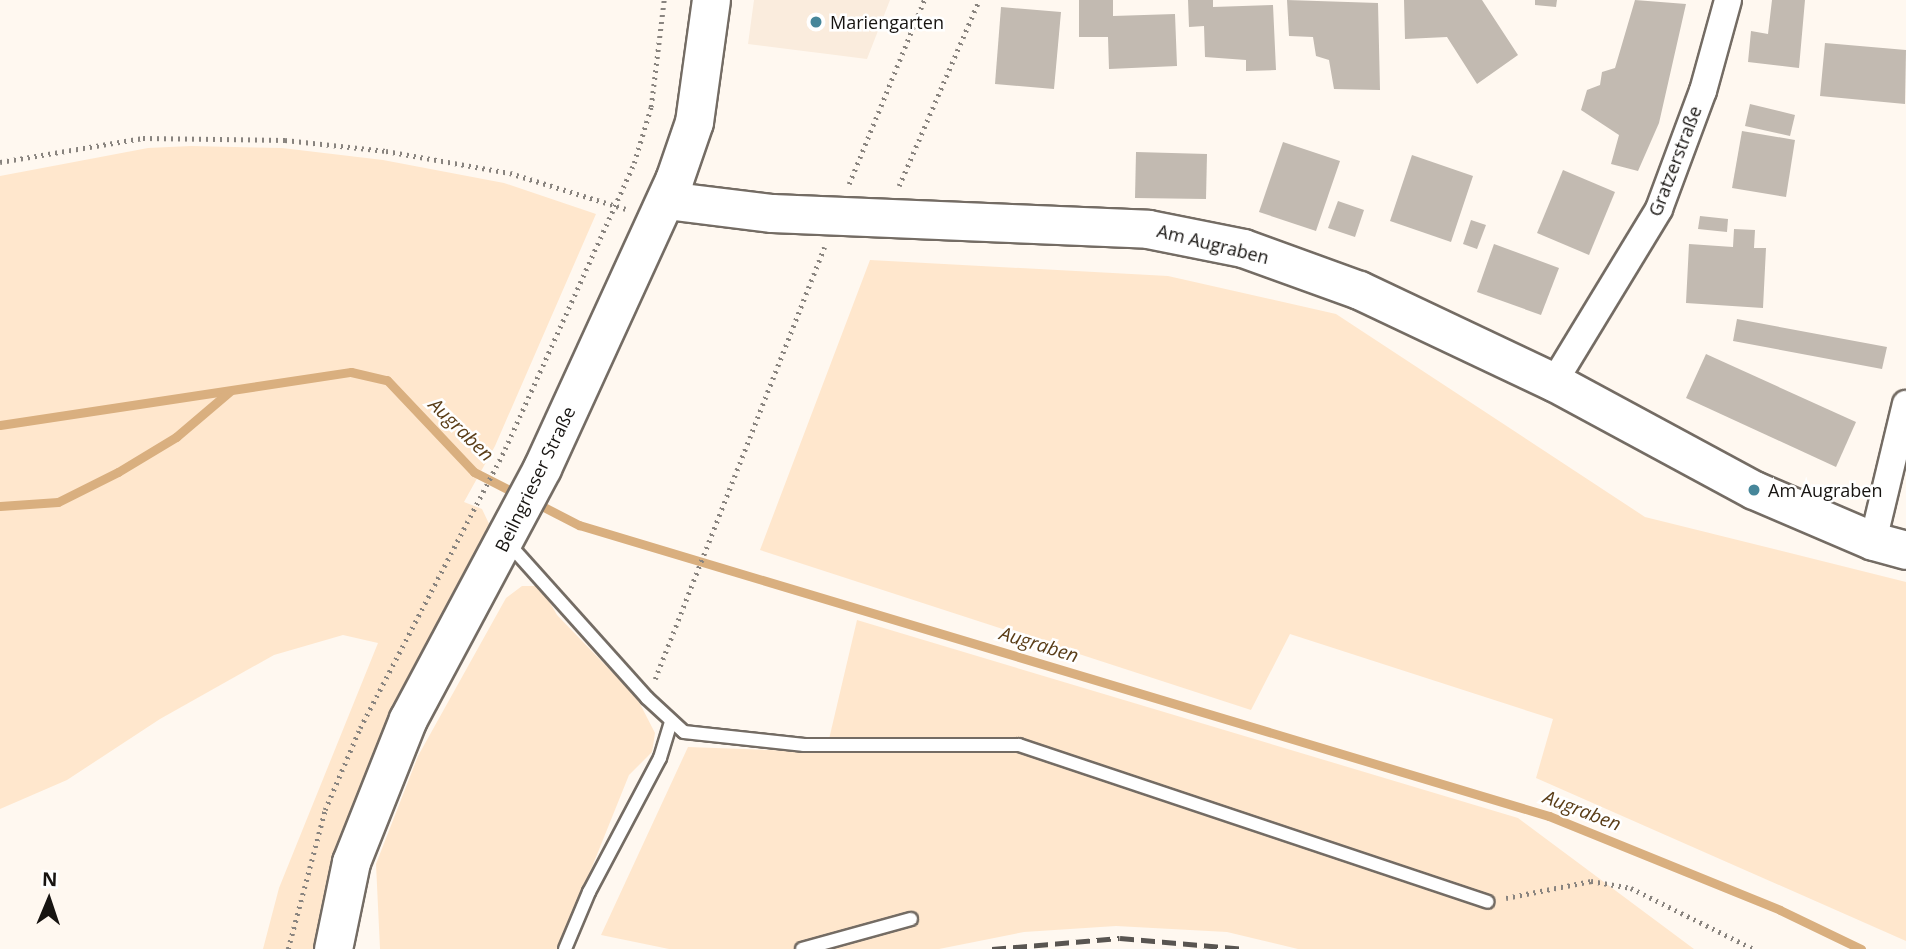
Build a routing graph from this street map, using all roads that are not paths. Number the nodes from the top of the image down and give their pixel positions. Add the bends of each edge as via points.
1 (711, 0) edge
2 (1728, 0) edge
3 (666, 200) junction
4 (1554, 382) junction
5 (1906, 404) edge
6 (509, 532) junction
7 (1889, 545) edge
8 (671, 723) junction
9 (1487, 902) road end
10 (911, 919) dead end
11 (332, 949) edge
12 (565, 949) edge
13 (802, 949) edge

1 - 3 street, Beilngrieser Straße via 694,122
2 - 4 street, Gratzerstraße via 1703,91 1659,209
3 - 4 street, Am Augraben via 1148,229 1243,248 1359,290
3 - 6 street, Beilngrieser Straße
4 - 7 street, Am Augraben via 1699,463
5 - 7 street
6 - 8 lane
6 - 11 street, Beilngrieser Straße via 408,719 351,862
8 - 9 lane via 684,732 804,746 1019,745
8 - 12 lane via 660,758 589,892
10 - 13 lane

